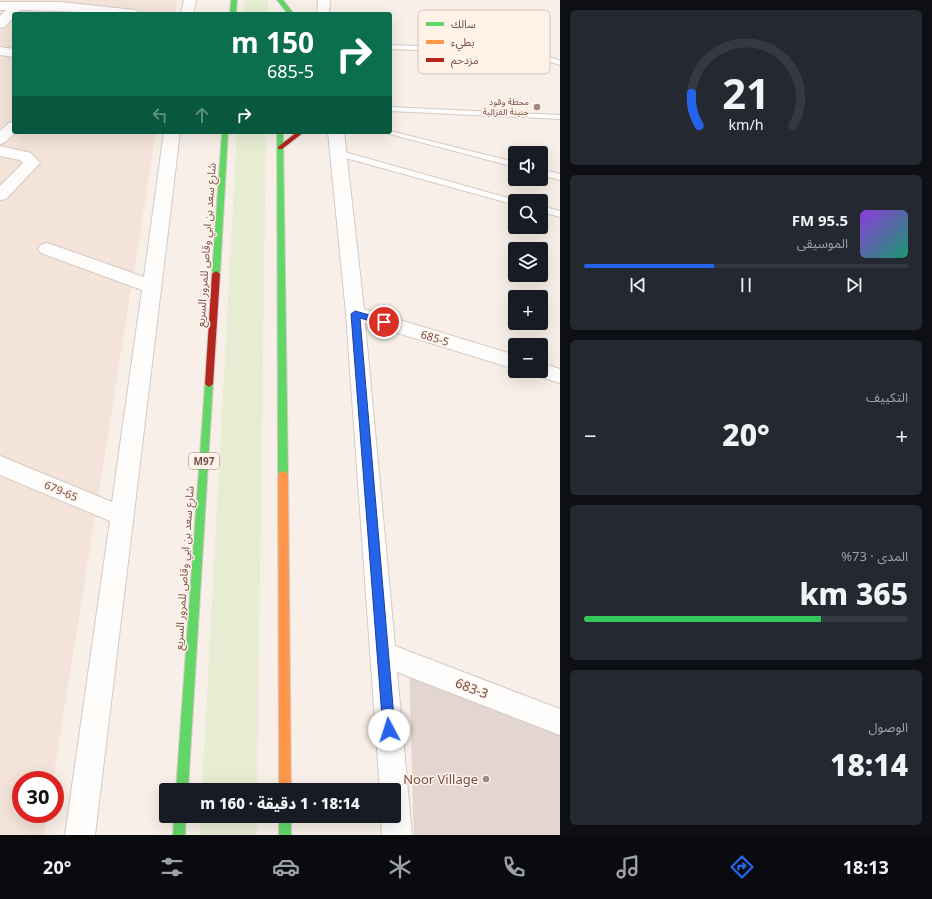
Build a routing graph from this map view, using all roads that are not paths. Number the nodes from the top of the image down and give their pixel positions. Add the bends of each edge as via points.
1 (190, 0) edge
2 (234, 0) edge
3 (279, 0) edge
4 (324, 0) edge
5 (0, 6) edge
6 (16, 6) junction
7 (115, 12) edge
8 (188, 12) edge
9 (233, 12) edge
10 (279, 12) edge
11 (289, 12) edge
12 (323, 12) edge
13 (0, 24) edge
14 (392, 46) edge
15 (418, 47) edge
16 (550, 60) edge
17 (560, 63) edge
18 (392, 109) edge
19 (560, 117) edge
20 (12, 128) edge
21 (172, 134) edge
22 (225, 134) edge
23 (280, 134) edge
24 (298, 134) edge
25 (336, 134) edge
26 (392, 134) edge
27 (0, 139) edge
28 (280, 148) junction
29 (0, 151) edge
30 (338, 154) junction
31 (508, 163) edge
32 (548, 174) edge
33 (560, 177) edge
34 (0, 195) edge
35 (508, 200) edge
36 (548, 211) edge
37 (560, 214) edge
38 (47, 248) dead end
39 (152, 286) junction
40 (355, 314) junction
41 (508, 360) edge
42 (548, 372) edge
43 (560, 376) edge
44 (0, 465) edge
45 (122, 516) junction
46 (383, 654) junction
47 (560, 722) edge
48 (182, 783) edge
49 (285, 783) edge
50 (393, 783) edge
51 (180, 823) edge
52 (285, 823) edge
53 (397, 823) edge
54 (80, 835) edge
55 (179, 835) edge
56 (285, 835) edge
57 (398, 835) edge

1 - 8 street
2 - 9 highway
3 - 10 highway
3 - 11 highway
4 - 12 street
5 - 6 street
6 - 7 street via 59,6
6 - 13 street
14 - 15 lane
16 - 17 lane
18 - 19 lane
20 - 27 street
21 - 39 street
22 - 48 highway, شارع سعد بن ابي وقاص للمرور السريع / M97
23 - 28 highway
24 - 28 highway
25 - 30 street
26 - 31 lane
28 - 49 highway
29 - 34 street via 25,156 32,162
30 - 35 lane
30 - 40 street
32 - 33 lane
36 - 37 lane
38 - 39 street
39 - 45 street
40 - 41 street, 685-5
40 - 46 street
42 - 43 street
44 - 45 street, 679-65
45 - 54 street
46 - 47 street, 683-3
46 - 50 street
51 - 55 highway
52 - 56 highway
53 - 57 street

